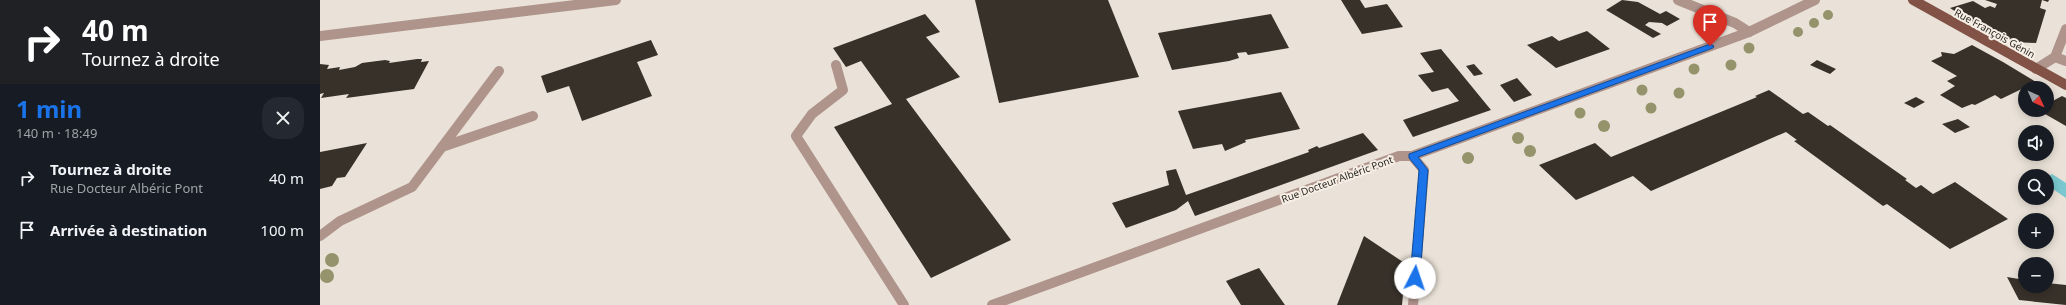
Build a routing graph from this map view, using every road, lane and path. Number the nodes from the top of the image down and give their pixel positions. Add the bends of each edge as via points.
1 (616, 0) edge
2 (1678, 0) edge
3 (1815, 0) edge
4 (1913, 0) edge
5 (2066, 29) edge
6 (1749, 32) junction
7 (320, 36) edge
8 (2055, 56) junction
9 (2066, 61) edge
10 (836, 65) dead end
11 (2036, 69) junction
12 (499, 70) dead end
13 (2066, 86) edge
14 (533, 116) dead end
15 (442, 147) junction
16 (1412, 156) junction
17 (320, 236) edge
18 (904, 305) edge
19 (992, 305) edge
20 (1413, 305) edge

1 - 7 street
2 - 6 street via 1736,23
3 - 6 street, Rue Docteur Albéric Pont
4 - 11 main road, Rue François Génin
5 - 8 street
6 - 16 street, Rue Docteur Albéric Pont
8 - 9 street
8 - 11 street
10 - 18 street via 843,90 812,114 796,136
11 - 13 main road, Rue François Génin
12 - 15 street
14 - 15 street
15 - 17 street via 412,187 340,221
16 - 19 street, Rue Docteur Albéric Pont via 1399,156
16 - 20 street via 1424,170

